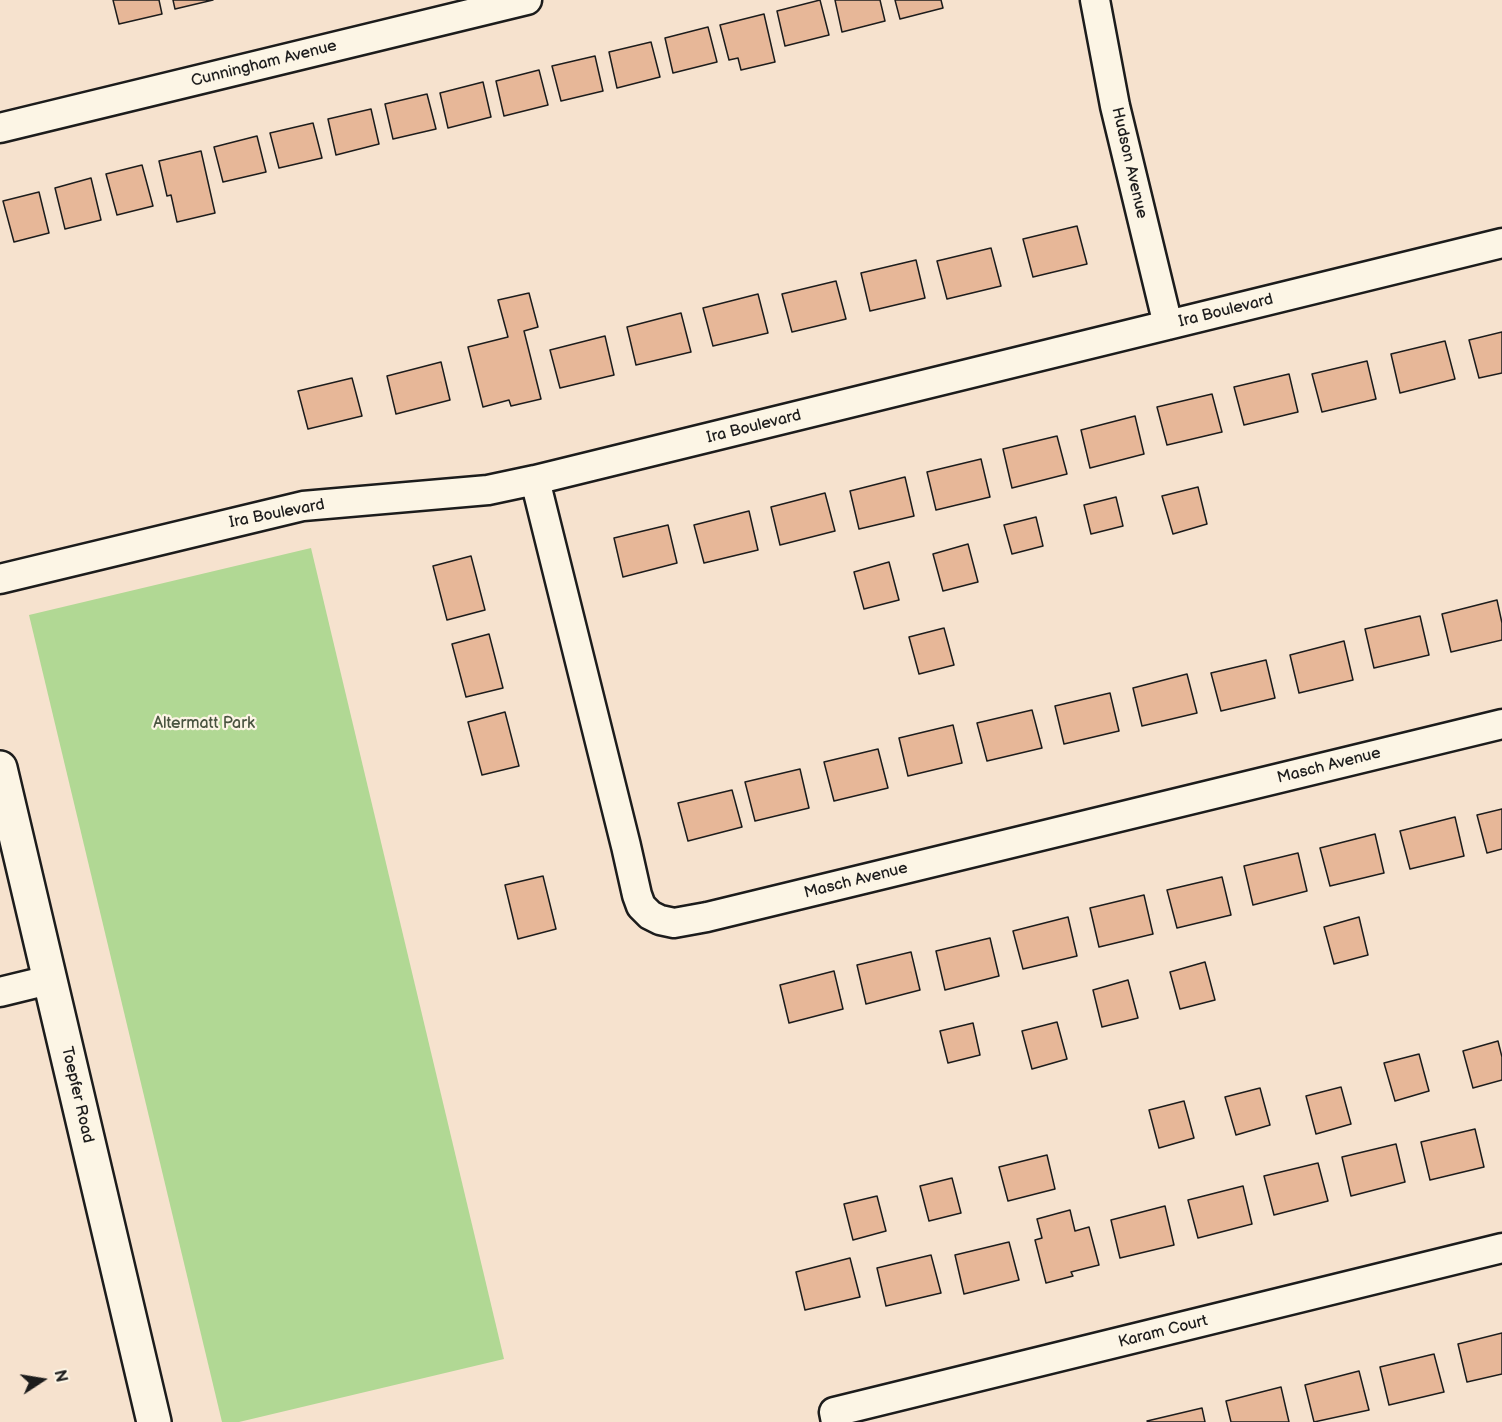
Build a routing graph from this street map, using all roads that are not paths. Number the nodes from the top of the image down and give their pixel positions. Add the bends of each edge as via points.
1 (527, 0) edge
2 (1095, 0) edge
3 (0, 128) edge
4 (1502, 243) edge
5 (1168, 325) junction
6 (535, 480) junction
7 (0, 579) edge
8 (1502, 724) edge
9 (0, 768) edge
10 (49, 980) junction
11 (0, 992) edge
12 (1502, 1248) edge
13 (154, 1422) edge
14 (836, 1422) edge

1 - 3 street, Cunningham Avenue
2 - 5 street, Hudson Avenue via 1114,106
4 - 5 street, Ira Boulevard
5 - 6 street, Ira Boulevard
6 - 7 street, Ira Boulevard via 488,490 303,506
6 - 8 street, Masch Avenue via 637,895 641,906 660,920 674,923 707,917
9 - 10 street, Toepfer Road
10 - 11 street
10 - 13 street, Toepfer Road
12 - 14 street, Karam Court via 834,1412

